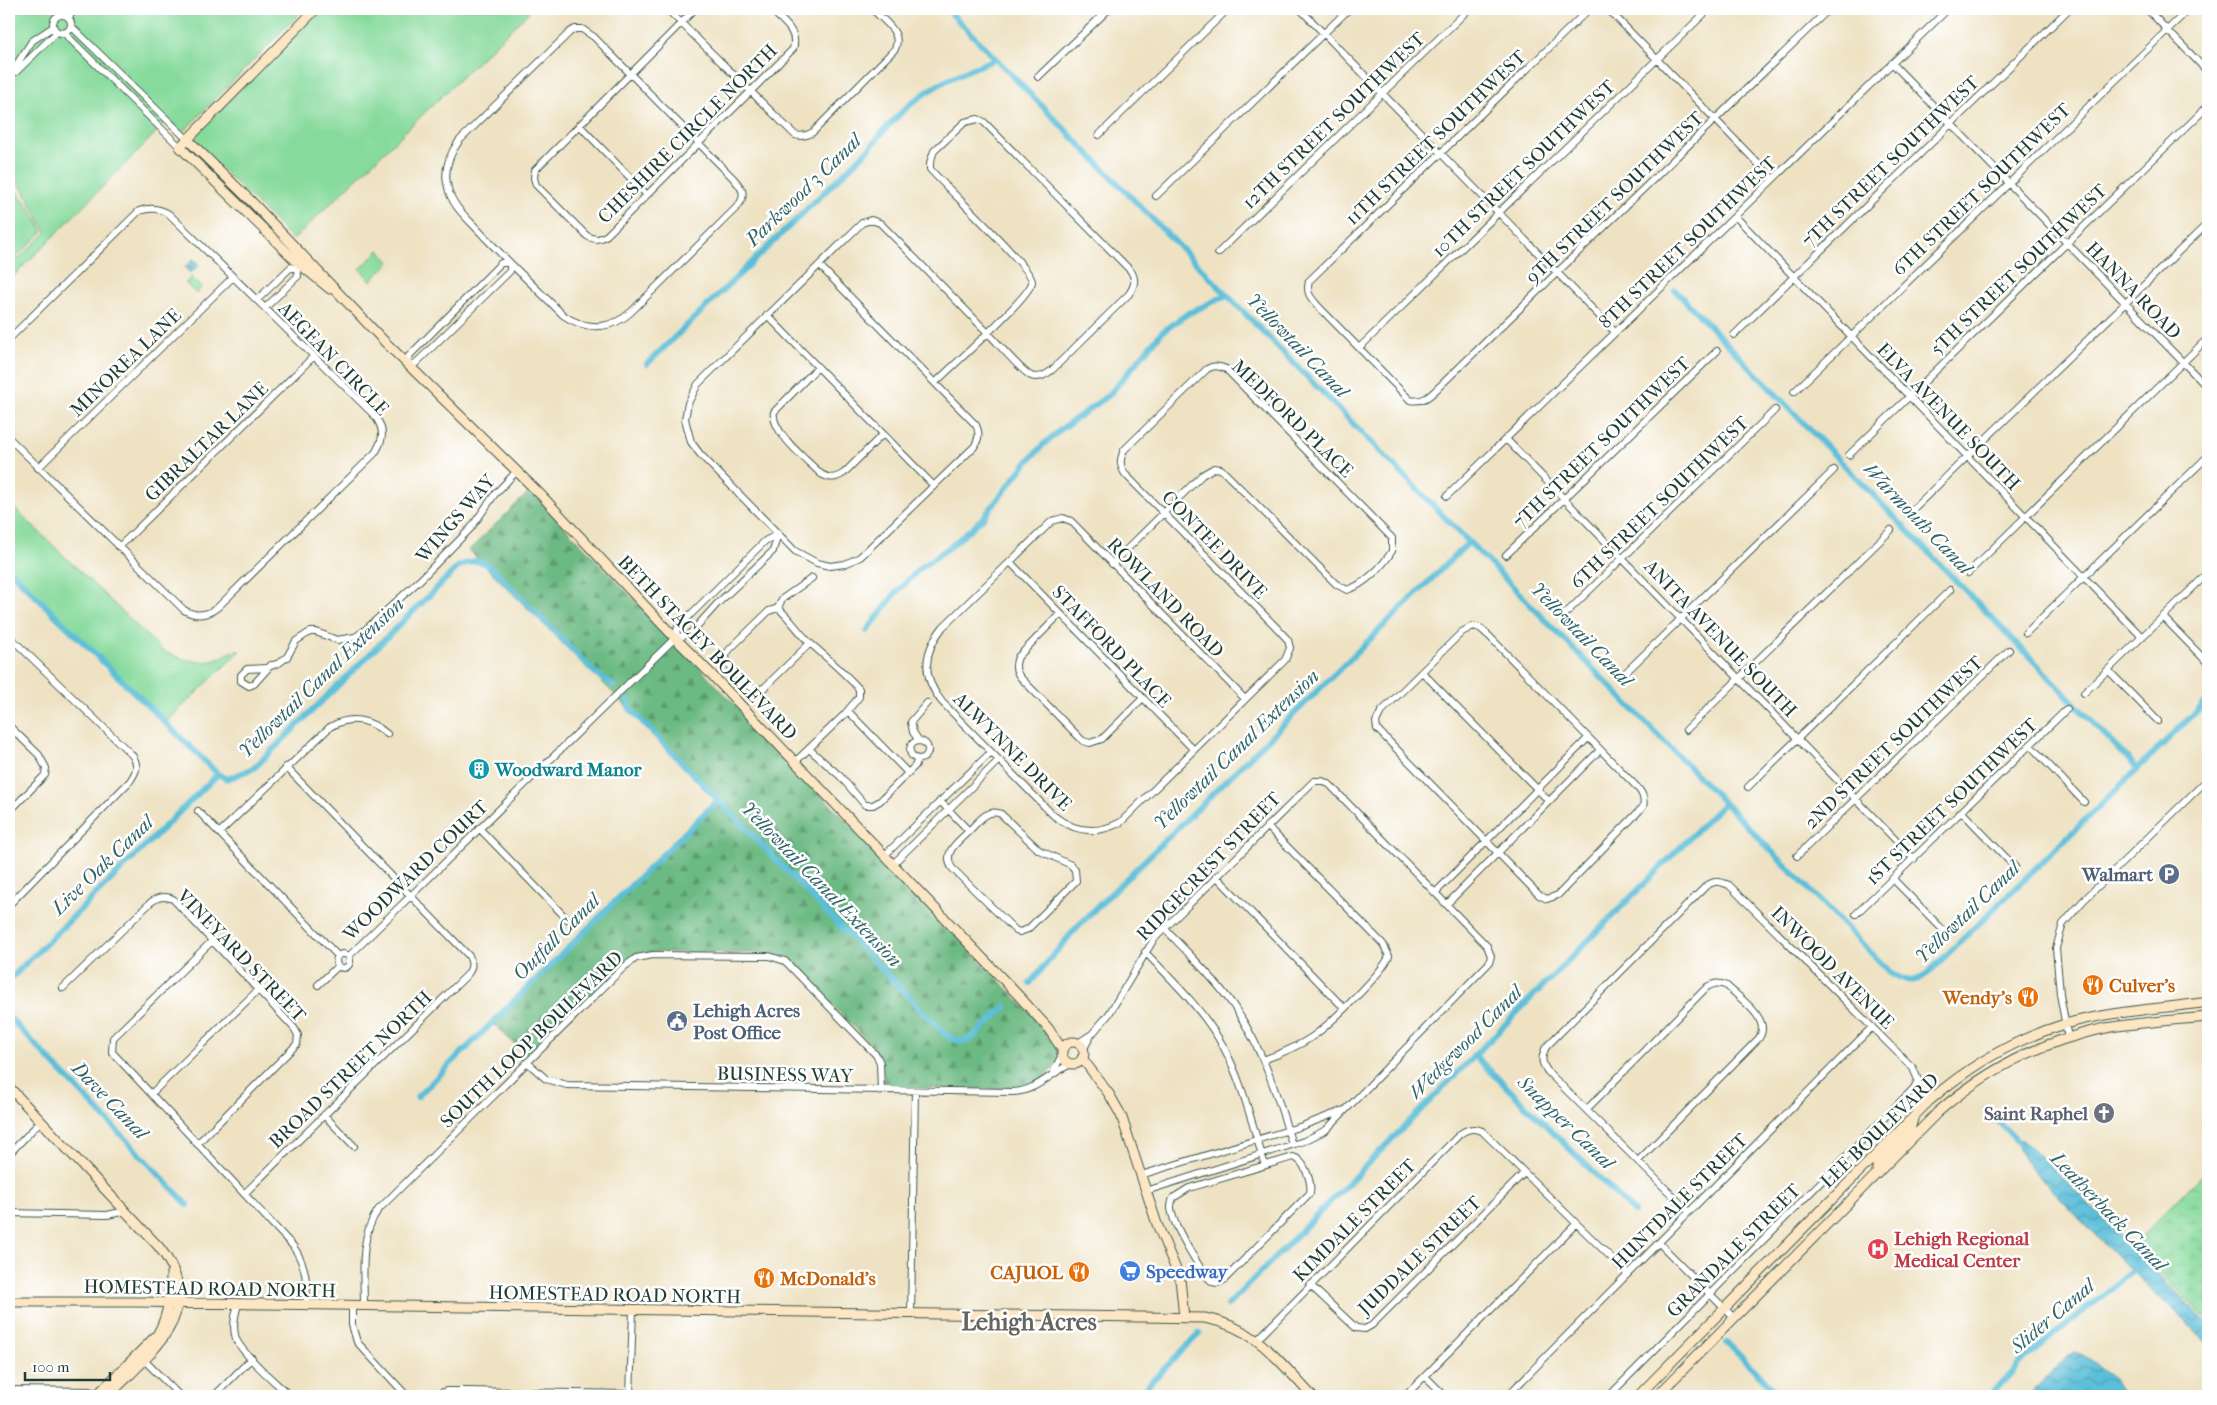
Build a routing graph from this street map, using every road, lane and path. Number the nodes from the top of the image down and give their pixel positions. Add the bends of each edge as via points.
1 (76, 9) edge
2 (316, 9) edge
3 (667, 9) edge
4 (695, 9) edge
5 (770, 9) edge
6 (872, 9) edge
7 (1109, 9) edge
8 (1228, 9) edge
9 (1300, 9) edge
10 (1348, 9) edge
11 (1469, 9) edge
12 (1589, 9) edge
13 (1608, 9) edge
14 (1708, 9) edge
15 (1829, 9) edge
16 (1948, 9) edge
17 (2069, 9) edge
18 (2147, 9) edge
19 (2188, 9) edge
20 (68, 17) junction
21 (681, 23) junction
22 (71, 26) junction
23 (2167, 29) junction
24 (58, 30) junction
25 (1324, 33) junction
26 (1657, 59) junction
27 (1892, 63) junction
28 (2208, 72) edge
29 (630, 74) junction
30 (9, 76) edge
31 (1038, 77) dead end
32 (750, 92) junction
33 (1382, 93) junction
34 (2208, 106) edge
35 (1716, 119) junction
36 (1951, 123) junction
37 (579, 125) junction
38 (1099, 135) dead end
39 (188, 139) junction
40 (699, 143) junction
41 (180, 147) junction
42 (1440, 153) junction
43 (1773, 179) junction
44 (2009, 183) junction
45 (647, 195) junction
46 (1156, 196) dead end
47 (1499, 212) junction
48 (1735, 216) junction
49 (2208, 223) edge
50 (2067, 243) junction
51 (1218, 253) dead end
52 (510, 263) junction
53 (819, 265) junction
54 (299, 267) junction
55 (1557, 273) junction
56 (1793, 276) junction
57 (233, 277) junction
58 (339, 295) junction
59 (257, 300) junction
60 (2125, 303) junction
61 (265, 308) junction
62 (768, 315) junction
63 (987, 332) junction
64 (1615, 332) junction
65 (1734, 335) dead end
66 (1851, 336) junction
67 (2208, 338) edge
68 (9, 339) edge
69 (1359, 348) junction
70 (1717, 351) dead end
71 (314, 356) junction
72 (2183, 362) junction
73 (409, 364) junction
74 (818, 367) junction
75 (935, 383) junction
76 (2208, 388) edge
77 (1794, 392) dead end
78 (1909, 396) junction
79 (1775, 410) dead end
80 (883, 434) junction
81 (9, 438) edge
82 (1506, 439) junction
83 (1849, 455) dead end
84 (2208, 456) edge
85 (1968, 457) junction
86 (1120, 460) joint
87 (38, 468) junction
88 (1834, 470) dead end
89 (517, 471) junction
90 (934, 486) junction
91 (1447, 496) dead end
92 (1564, 499) junction
93 (1164, 513) junction
94 (1908, 514) dead end
95 (2026, 517) junction
96 (1063, 518) joint
97 (1891, 530) dead end
98 (778, 534) junction
99 (119, 547) junction
100 (1506, 555) dead end
101 (1622, 559) junction
102 (1010, 562) junction
103 (1112, 564) junction
104 (2208, 572) edge
105 (1968, 573) dead end
106 (2084, 577) junction
107 (812, 578) dead end
108 (1950, 590) dead end
109 (778, 608) junction
110 (1060, 614) junction
111 (1564, 615) dead end
112 (2163, 616) junction
113 (1680, 619) junction
114 (2026, 633) dead end
115 (9, 636) edge
116 (2142, 637) junction
117 (675, 638) junction
118 (810, 643) junction
119 (1290, 648) joint
120 (2009, 650) dead end
121 (2208, 663) edge
122 (271, 666) junction
123 (2108, 670) junction
124 (1422, 672) junction
125 (1623, 675) dead end
126 (1739, 679) junction
127 (2084, 693) dead end
128 (1142, 698) junction
129 (1245, 699) junction
130 (927, 703) dead end
131 (2067, 710) dead end
132 (848, 711) junction
133 (2158, 721) dead end
134 (9, 726) edge
135 (1686, 730) dead end
136 (387, 734) dead end
137 (1588, 738) junction
138 (1797, 739) junction
139 (919, 741) junction
140 (2030, 745) junction
141 (809, 749) junction
142 (1194, 750) junction
143 (1600, 750) junction
144 (991, 752) junction
145 (918, 759) junction
146 (999, 760) junction
147 (795, 762) junction
148 (286, 767) junction
149 (908, 773) junction
150 (2208, 779) edge
151 (1748, 787) dead end
152 (1538, 790) junction
153 (1856, 799) junction
154 (940, 801) junction
155 (1549, 801) junction
156 (2084, 802) dead end
157 (948, 809) junction
158 (198, 811) dead end
159 (9, 812) edge
160 (1962, 812) junction
161 (1267, 826) junction
162 (479, 828) junction
163 (969, 831) junction
164 (219, 833) junction
165 (1487, 842) junction
166 (1497, 852) junction
167 (885, 855) junction
168 (1798, 856) dead end
169 (1914, 858) junction
170 (893, 864) junction
171 (2016, 867) dead end
172 (1216, 876) junction
173 (1893, 879) junction
174 (1435, 893) junction
175 (410, 896) junction
176 (1446, 904) junction
177 (9, 905) edge
178 (1856, 914) dead end
179 (566, 919) dead end
180 (1164, 928) junction
181 (1947, 934) dead end
182 (212, 941) junction
183 (1145, 952) junction
184 (338, 956) junction
185 (349, 956) junction
186 (338, 966) junction
187 (318, 985) dead end
188 (63, 988) dead end
189 (258, 990) junction
190 (2208, 1002) edge
191 (1344, 1008) junction
192 (2208, 1017) edge
193 (2065, 1024) junction
194 (1872, 1027) junction
195 (2068, 1038) junction
196 (1073, 1053) junction
197 (1263, 1060) junction
198 (527, 1062) junction
199 (1046, 1079) junction
200 (1918, 1080) joint
201 (9, 1087) edge
202 (881, 1090) junction
203 (915, 1091) junction
204 (151, 1094) junction
205 (1345, 1109) junction
206 (1587, 1110) junction
207 (324, 1115) junction
208 (1914, 1116) junction
209 (41, 1121) junction
210 (1287, 1130) junction
211 (1257, 1140) junction
212 (197, 1144) junction
213 (1292, 1145) junction
214 (354, 1146) dead end
215 (9, 1154) edge
216 (1262, 1154) junction
217 (1638, 1161) junction
218 (1265, 1164) junction
219 (1524, 1173) junction
220 (1877, 1174) junction
221 (1141, 1175) junction
222 (1185, 1178) junction
223 (1188, 1188) junction
224 (1146, 1191) junction
225 (244, 1194) junction
226 (126, 1211) junction
227 (1690, 1212) junction
228 (9, 1213) edge
229 (1576, 1224) junction
230 (1659, 1243) junction
231 (1628, 1274) junction
232 (1310, 1285) junction
233 (1710, 1294) junction
234 (9, 1302) edge
235 (173, 1302) junction
236 (238, 1304) junction
237 (306, 1305) junction
238 (352, 1306) junction
239 (364, 1306) junction
240 (1724, 1308) junction
241 (633, 1310) junction
242 (911, 1314) junction
243 (1184, 1317) junction
244 (1734, 1318) junction
245 (1258, 1340) junction
246 (252, 1358) junction
247 (144, 1360) junction
248 (1425, 1376) junction
249 (1648, 1386) junction
250 (9, 1390) edge
251 (97, 1395) edge
252 (630, 1395) edge
253 (108, 1396) edge
254 (180, 1396) edge
255 (214, 1396) edge
256 (290, 1396) edge
257 (407, 1396) edge
258 (432, 1396) edge
259 (1310, 1396) edge
260 (1405, 1396) edge
261 (1445, 1396) edge
262 (1507, 1396) edge
263 (1609, 1396) edge
264 (1638, 1396) edge
265 (1646, 1396) edge
266 (1657, 1396) edge

1 - 20 street
2 - 39 main road
3 - 21 street
4 - 21 street
5 - 32 street, CHESHIRE CIRCLE NORTH via 790,29 796,41 793,49
6 - 32 street via 895,31 898,37 895,49 813,132 807,136 795,136
7 - 31 street
8 - 38 street
9 - 25 street
10 - 25 street
11 - 33 street, 12TH STREET SOUTHWEST
12 - 42 street, 11TH STREET SOUTHWEST
13 - 26 street
14 - 26 street, 10TH STREET SOUTHWEST
15 - 35 street, 9TH STREET SOUTHWEST
16 - 27 street, 8TH STREET SOUTHWEST
17 - 36 street, 7TH STREET SOUTHWEST
18 - 23 street
19 - 23 street, 6TH STREET SOUTHWEST
20 - 22 street
20 - 24 street via 57,15 53,20
21 - 29 street
21 - 32 street
22 - 24 street
22 - 39 street
23 - 28 street
23 - 44 street, 6TH STREET SOUTHWEST
24 - 30 street via 30,60
24 - 30 street via 32,41
24 - 41 street
25 - 33 street
25 - 46 street
26 - 35 street
26 - 47 street, 10TH STREET SOUTHWEST
27 - 36 street, HANNA ROAD
27 - 43 street, 8TH STREET SOUTHWEST
29 - 37 street
29 - 40 street
29 - 52 street via 588,32 575,29 459,141 447,166 447,188 456,207
32 - 40 street, CHESHIRE CIRCLE NORTH
33 - 42 street
33 - 51 street, 12TH STREET SOUTHWEST
34 - 50 street, 5TH STREET SOUTHWEST
35 - 43 street
35 - 55 street, 9TH STREET SOUTHWEST
36 - 44 street, HANNA ROAD
36 - 56 street, 7TH STREET SOUTHWEST
37 - 45 street
37 - 45 street, CHESHIRE CIRCLE NORTH via 535,170 536,185 543,193 594,239 606,235
39 - 41 main road
39 - 58 main road, BETH STACEY BOULEVARD via 254,203
40 - 45 street, CHESHIRE CIRCLE NORTH
40 - 52 street via 742,188 744,195 740,203 621,320 592,326 569,319
41 - 54 main road, BETH STACEY BOULEVARD
42 - 47 street
42 - 69 street, 11TH STREET SOUTHWEST via 1309,281 1307,290 1318,306
43 - 48 street, 8TH STREET SOUTHWEST
44 - 50 street, HANNA ROAD
44 - 66 street, 6TH STREET SOUTHWEST
47 - 55 street
47 - 69 street, 10TH STREET SOUTHWEST
48 - 56 street, ELVA AVENUE SOUTH
48 - 64 street, 8TH STREET SOUTHWEST
49 - 60 street
50 - 60 street, HANNA ROAD
50 - 78 street, 5TH STREET SOUTHWEST
52 - 73 street via 510,271 415,364
52 - 73 street via 501,263 408,357
53 - 62 street
53 - 63 street via 862,223 870,220 880,223
53 - 75 street
54 - 58 main road, BETH STACEY BOULEVARD
54 - 59 street via 291,267
54 - 61 street via 298,276
55 - 64 street
55 - 69 street, 9TH STREET SOUTHWEST via 1426,399 1417,402 1405,396
56 - 65 street, 7TH STREET SOUTHWEST
56 - 66 street, ELVA AVENUE SOUTH
57 - 59 street, AEGEAN CIRCLE
57 - 68 street, AEGEAN CIRCLE via 170,215 158,209 145,209 139,211
57 - 87 street, MINOREA LANE
58 - 73 main road, BETH STACEY BOULEVARD
59 - 61 street, AEGEAN CIRCLE
60 - 72 street, HANNA ROAD
60 - 85 street
61 - 71 street, AEGEAN CIRCLE
62 - 74 street
62 - 98 street via 698,384 688,403 685,425 700,454
63 - 63 street via 1030,290 1031,274 930,169 934,151 965,122 978,119 1131,271 1135,279 1130,294 1047,375 1030,375
63 - 75 street
64 - 82 street, 8TH STREET SOUTHWEST
66 - 77 street, 6TH STREET SOUTHWEST
66 - 78 street, ELVA AVENUE SOUTH
67 - 72 street
70 - 92 street, 7TH STREET SOUTHWEST
71 - 99 street, GIBRALTAR LANE
71 - 99 street, AEGEAN CIRCLE via 374,416 383,438 375,453 218,607 206,614 190,614
72 - 76 street, HANNA ROAD
72 - 95 street
73 - 89 main road, BETH STACEY BOULEVARD
74 - 80 street
74 - 80 street via 774,412 775,424 797,450 822,474 836,478
75 - 90 street via 976,424 979,431 974,447
78 - 83 street, 5TH STREET SOUTHWEST
78 - 85 street, ELVA AVENUE SOUTH
79 - 101 street, 6TH STREET SOUTHWEST
80 - 90 street
81 - 87 street, AEGEAN CIRCLE
82 - 91 street, 8TH STREET SOUTHWEST
82 - 92 street, ANITA AVENUE SOUTH
84 - 106 street
85 - 94 street
85 - 95 street, ELVA AVENUE SOUTH
86 - 93 street, CONTEE DRIVE via 1125,474
86 - 93 street, MEDFORD PLACE via 1124,450 1207,370 1220,366 1392,538 1392,551 1356,588 1347,590 1336,584 1221,469 1214,468 1202,475
87 - 99 street, AEGEAN CIRCLE
88 - 113 street
89 - 117 main road, BETH STACEY BOULEVARD
89 - 122 street, WINGS WAY via 495,494 471,528 376,622 347,640 316,632 303,635 287,657
90 - 98 street via 875,544 845,564 823,565 809,560
92 - 100 street, 7TH STREET SOUTHWEST
92 - 101 street, ANITA AVENUE SOUTH
93 - 103 street
93 - 119 street, CONTEE DRIVE via 1276,627 1288,640
95 - 105 street
95 - 106 street, ELVA AVENUE SOUTH
96 - 102 street, ALWYNNE DRIVE via 1052,521
96 - 103 street, ROWLAND ROAD via 1071,521
97 - 126 street
98 - 117 street via 765,541 678,627
98 - 117 street via 774,551 690,634
101 - 111 street, 6TH STREET SOUTHWEST
101 - 113 street, ANITA AVENUE SOUTH
102 - 110 street, STAFFORD PLACE
102 - 144 street, ALWYNNE DRIVE via 943,627 934,638 928,656 928,677 935,693
103 - 129 street, ROWLAND ROAD
104 - 112 street
106 - 114 street
106 - 116 street, ELVA AVENUE SOUTH
107 - 109 street via 782,599
108 - 138 street
109 - 118 street
109 - 118 street via 769,611 730,649 727,663 758,690
110 - 128 street, STAFFORD PLACE
110 - 128 street via 1015,663 1016,672 1026,684 1078,736 1090,743 1102,739
112 - 116 street
112 - 121 street
113 - 125 street
113 - 126 street, ANITA AVENUE SOUTH
115 - 177 street via 137,762 130,781
116 - 123 street
117 - 147 main road, BETH STACEY BOULEVARD
117 - 162 street, WOODWARD COURT
118 - 132 street via 859,689 859,697
119 - 129 street, ALWYNNE DRIVE via 1284,660
120 - 153 street, 2ND STREET SOUTHWEST
122 - 122 street, WINGS WAY via 247,669 241,675 241,681 249,686 254,684
123 - 127 street
123 - 133 street
124 - 137 street via 1462,632 1473,626 1480,628
124 - 152 street
124 - 165 street via 1381,712 1376,722 1377,729
126 - 135 street
126 - 138 street, ANITA AVENUE SOUTH
128 - 142 street, STAFFORD PLACE
129 - 142 street, ALWYNNE DRIVE
130 - 139 street via 911,722
131 - 140 street, 1ST STREET SOUTHWEST
132 - 141 street
132 - 149 street
134 - 159 street via 44,760 46,768 45,774
136 - 148 street via 374,724 359,720 339,722 321,734
137 - 143 street
137 - 152 street
138 - 151 street
138 - 153 street, ANITA AVENUE SOUTH
139 - 145 street via 911,748 911,754
139 - 145 street via 927,745 928,750 924,758
140 - 156 street
140 - 160 street, 1ST STREET SOUTHWEST
141 - 147 street
141 - 149 street via 840,776 865,805 880,801
142 - 146 street, ALWYNNE DRIVE via 1120,822 1092,831 1073,828 1060,821
143 - 155 street
143 - 166 street via 1642,793 1643,807 1558,895 1547,899 1539,895
144 - 146 street, ALWYNNE DRIVE
144 - 154 street
145 - 149 street
146 - 157 street
147 - 167 main road, BETH STACEY BOULEVARD
148 - 164 street
148 - 175 street
150 - 193 street via 2063,924 2056,948
152 - 155 street
152 - 165 street
153 - 168 street, 2ND STREET SOUTHWEST
153 - 169 street, ANITA AVENUE SOUTH
154 - 157 street
154 - 167 street
155 - 166 street
157 - 163 street
157 - 170 street
158 - 164 street
160 - 169 street, 1ST STREET SOUTHWEST
160 - 171 street
161 - 172 street, RIDGECREST STREET
161 - 174 street, RIDGECREST STREET via 1308,785 1322,781 1329,784
161 - 191 street via 1387,949 1387,963
162 - 175 street, WOODWARD COURT
162 - 179 street
163 - 163 street via 991,812 1001,814 1039,850 1071,865 1076,881 1028,929 1016,931 948,861 950,852
164 - 184 street
165 - 166 street
165 - 174 street
166 - 176 street
167 - 170 main road, BETH STACEY BOULEVARD
169 - 173 street, 1ST STREET SOUTHWEST
170 - 196 main road, BETH STACEY BOULEVARD
172 - 180 street, RIDGECREST STREET
172 - 191 street
173 - 178 street, 1ST STREET SOUTHWEST
173 - 181 street
174 - 176 street
175 - 185 street, WOODWARD COURT
175 - 207 street, BROAD STREET NORTH via 469,956 471,968
176 - 205 street via 1487,946 1491,956 1489,963
180 - 183 street, RIDGECREST STREET
180 - 197 street via 1226,997 1242,1019
182 - 188 street, VINEYARD STREET via 173,899 165,896 154,899
182 - 189 street, VINEYARD STREET
182 - 204 street via 112,1040 112,1052
183 - 196 street, RIDGECREST STREET via 1117,1003
183 - 211 street via 1188,998 1217,1037 1237,1077
184 - 185 street
184 - 186 street
185 - 186 street via 348,967
186 - 187 street, WOODWARD COURT
189 - 204 street
189 - 212 street, VINEYARD STREET via 294,1028 298,1035 297,1044
190 - 193 main road, LEE BOULEVARD
191 - 197 street via 1313,1036
192 - 195 main road, LEE BOULEVARD via 2107,1028
193 - 195 street
193 - 208 main road, LEE BOULEVARD via 2008,1047 1978,1064 1943,1089
194 - 200 street, INWOOD AVENUE via 1914,1068
194 - 206 street, INWOOD AVENUE via 1729,885 1712,882 1546,1047 1541,1058 1543,1065
194 - 227 street, HUNTDALE STREET
195 - 220 main road, LEE BOULEVARD via 2017,1057 1980,1078 1938,1112
196 - 199 street, BUSINESS WAY
196 - 199 street, BUSINESS WAY
196 - 221 main road, BETH STACEY BOULEVARD via 1109,1094 1121,1115
197 - 210 street
198 - 202 street, BUSINESS WAY via 546,1079 567,1085
198 - 202 street, SOUTH LOOP BOULEVARD via 636,958 653,955 769,956 790,965 872,1050 880,1063
198 - 239 street, SOUTH LOOP BOULEVARD via 374,1216 366,1238
199 - 203 street, BUSINESS WAY via 1020,1092
200 - 233 street, GRANDALE STREET via 1914,1088
201 - 209 main road
202 - 203 street, BUSINESS WAY
203 - 242 street
204 - 212 street
205 - 210 street
205 - 213 street via 1326,1130
206 - 217 street
206 - 217 street via 1714,983 1727,986 1756,1014 1763,1026 1759,1038
207 - 214 street
207 - 225 street, BROAD STREET NORTH
208 - 220 main road via 1910,1130 1877,1164
208 - 240 main road, LEE BOULEVARD
209 - 215 street
209 - 226 main road
210 - 211 street
210 - 213 street
211 - 216 street
211 - 221 street
212 - 225 street
213 - 216 street
216 - 218 street
216 - 222 street
217 - 227 street
218 - 223 street
218 - 223 street via 1297,1158 1302,1162 1311,1191 1220,1282 1208,1278 1181,1236 1172,1214 1172,1198
219 - 229 street
219 - 232 street, JUDDALE STREET via 1372,1325 1356,1328
219 - 232 street, KIMDALE STREET via 1482,1131 1476,1128 1465,1130
220 - 244 main road, LEE BOULEVARD
221 - 224 main road, BETH STACEY BOULEVARD
222 - 223 street
222 - 224 street
224 - 243 main road, BETH STACEY BOULEVARD via 1180,1279
225 - 237 street via 298,1254 306,1273
226 - 228 street via 107,1214
226 - 235 main road via 161,1250 170,1266
227 - 230 street, HUNTDALE STREET
229 - 231 street
229 - 248 street
230 - 231 street, HUNTDALE STREET
230 - 233 street
231 - 262 street, HUNTDALE STREET
232 - 245 street, KIMDALE STREET
233 - 240 street
233 - 263 street, GRANDALE STREET
234 - 235 main road, HOMESTEAD ROAD NORTH
235 - 236 main road, HOMESTEAD ROAD NORTH
235 - 247 main road via 175,1318 171,1327
235 - 251 main road via 157,1335
236 - 237 main road, HOMESTEAD ROAD NORTH
236 - 246 street via 236,1338
237 - 238 main road, HOMESTEAD ROAD NORTH
238 - 239 main road, HOMESTEAD ROAD NORTH
238 - 257 street via 352,1325 357,1342
239 - 241 main road, HOMESTEAD ROAD NORTH
240 - 244 street
240 - 249 main road, LEE BOULEVARD
241 - 242 main road, HOMESTEAD ROAD NORTH
241 - 252 street
242 - 243 main road, HOMESTEAD ROAD NORTH
243 - 245 main road, HOMESTEAD ROAD NORTH via 1228,1324
244 - 266 main road, LEE BOULEVARD
245 - 259 main road, HOMESTEAD ROAD NORTH
246 - 255 street
246 - 256 street
247 - 253 main road
247 - 254 street
248 - 260 street
248 - 261 street
249 - 264 main road, LEE BOULEVARD
249 - 265 main road
250 - 251 street via 89,1391
252 - 258 street via 454,1391

